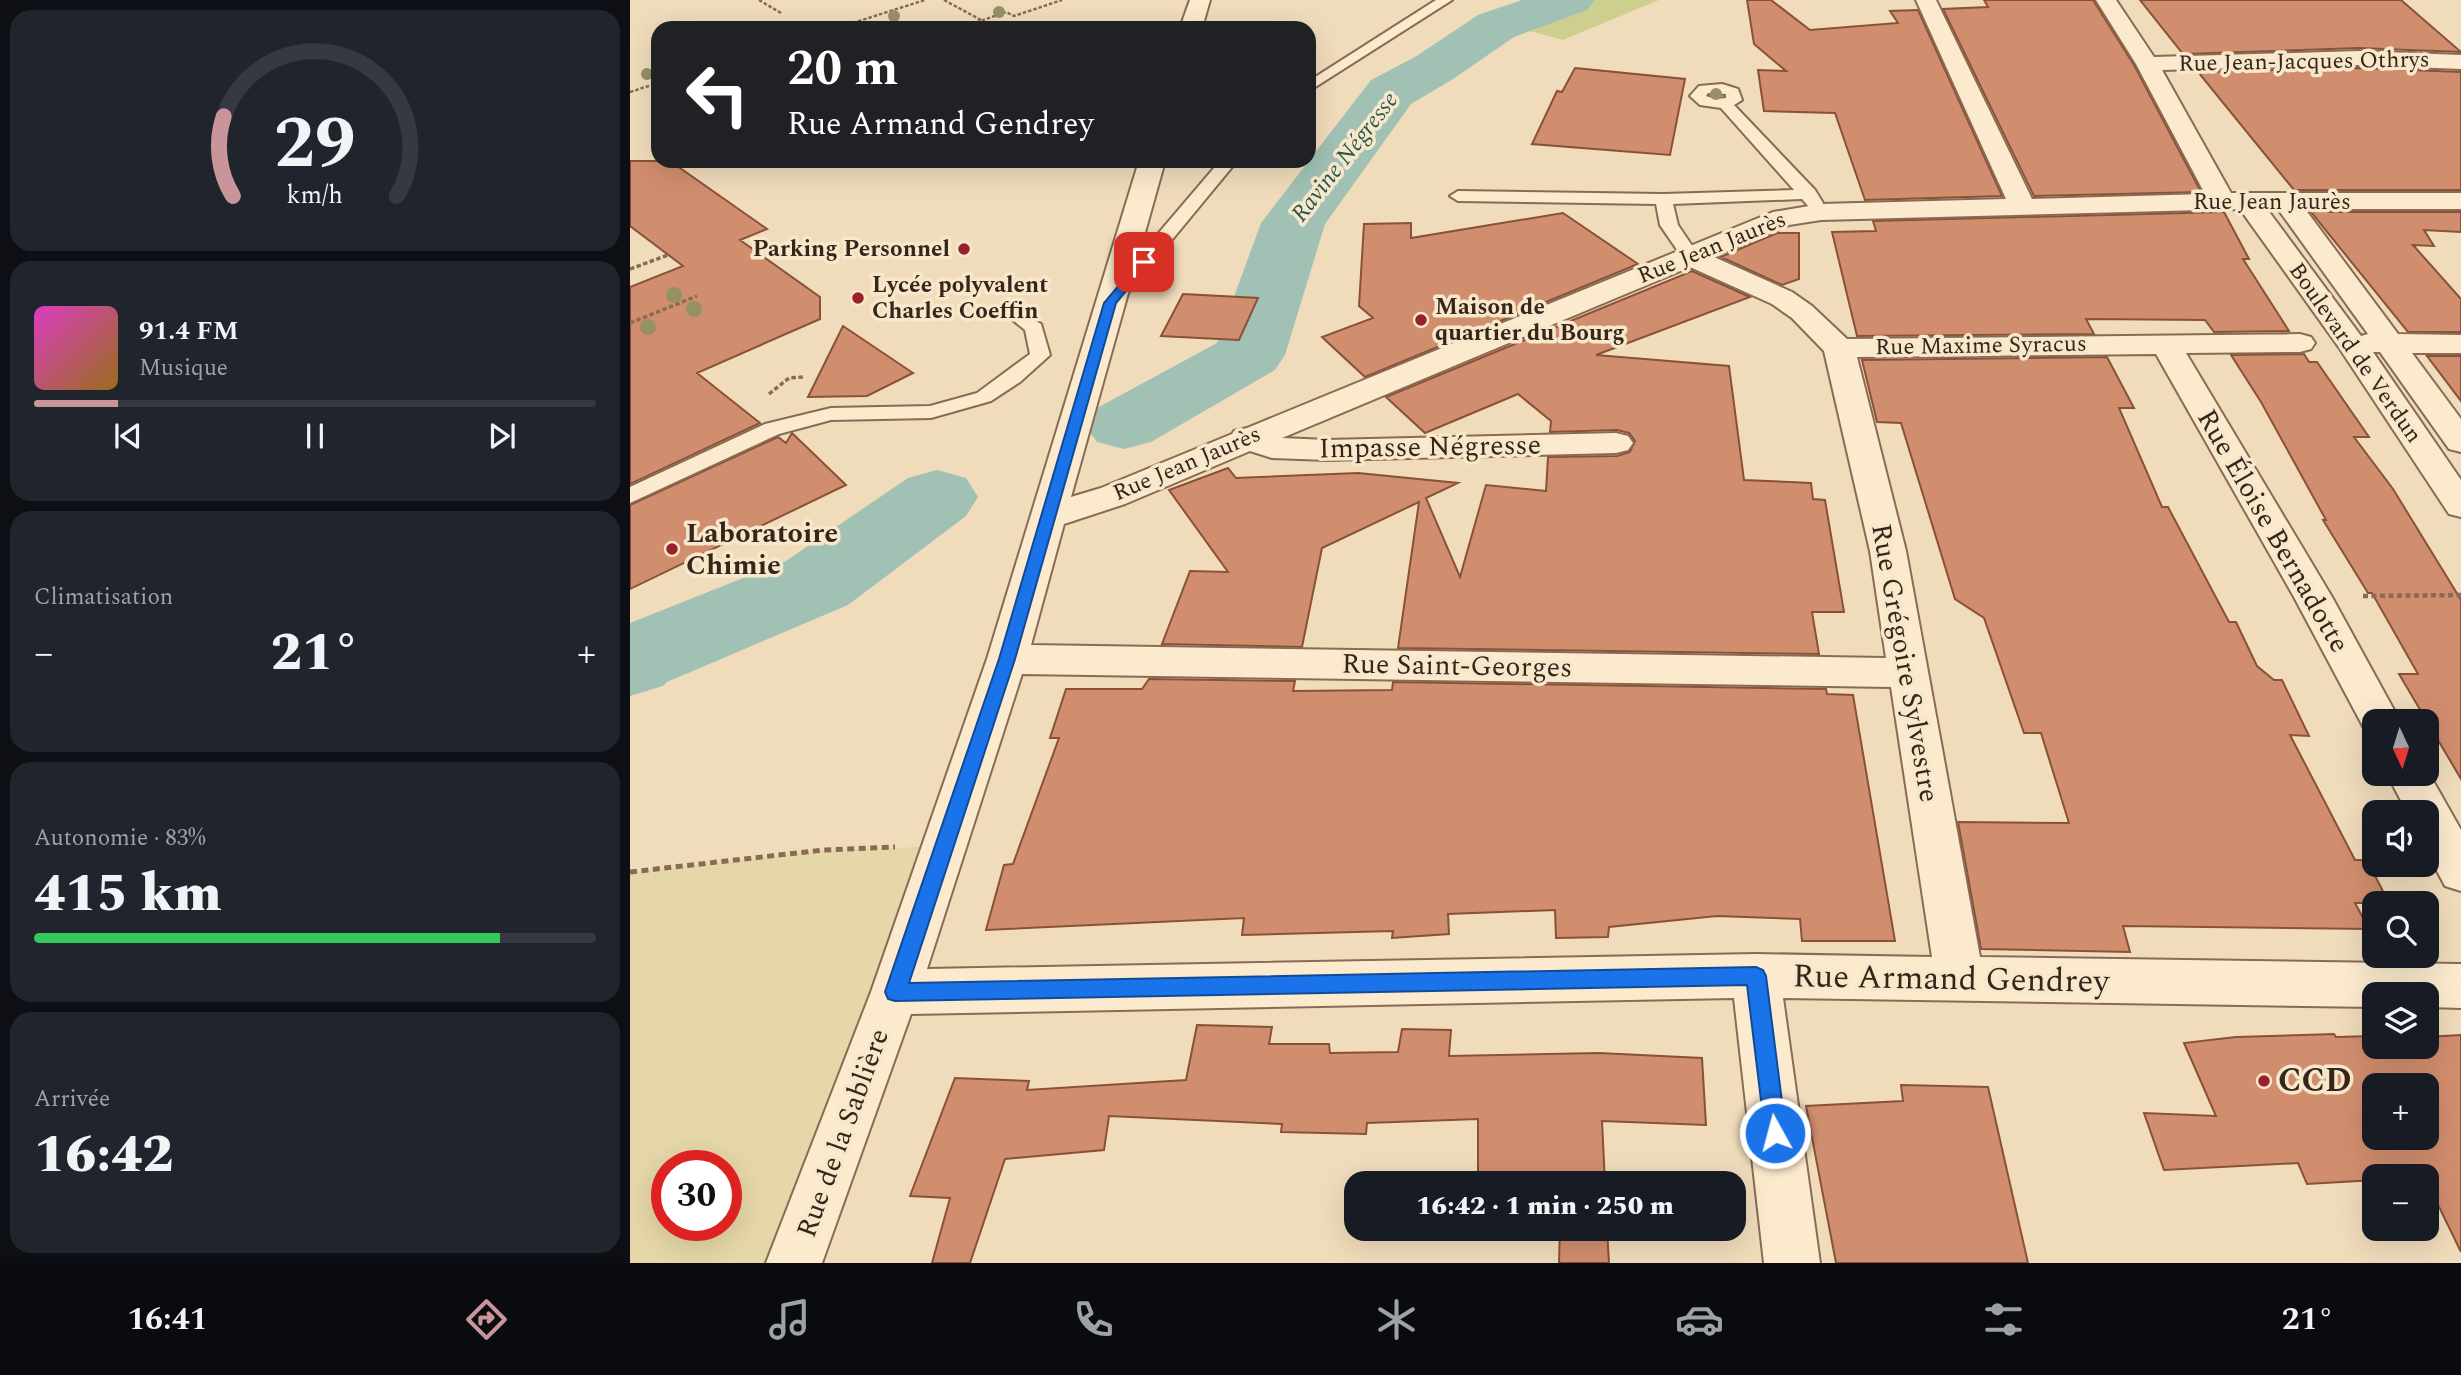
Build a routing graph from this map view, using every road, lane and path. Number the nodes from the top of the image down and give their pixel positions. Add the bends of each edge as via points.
1 (758, 0) edge
2 (925, 0) edge
3 (944, 0) edge
4 (1062, 0) edge
5 (1200, 0) edge
6 (1445, 0) edge
7 (1926, 0) edge
8 (2106, 0) edge
9 (781, 13) dead end
10 (982, 20) joint
11 (859, 21) edge
12 (1193, 21) edge
13 (2461, 62) edge
14 (2147, 64) junction
15 (1316, 83) edge
16 (651, 85) edge
17 (630, 92) edge
18 (1725, 104) dead end
19 (1150, 168) edge
20 (1222, 168) edge
21 (1458, 196) dead end
22 (1664, 199) junction
23 (2235, 201) junction
24 (2287, 201) junction
25 (2461, 201) edge
26 (1815, 203) junction
27 (2023, 207) junction
28 (668, 255) dead end
29 (1690, 256) junction
30 (630, 269) edge
31 (697, 296) dead end
32 (1110, 303) junction
33 (1018, 317) dead end
34 (630, 323) edge
35 (2165, 343) junction
36 (2300, 343) dead end
37 (2351, 343) junction
38 (2389, 344) junction
39 (2461, 344) edge
40 (1839, 348) junction
41 (1246, 439) junction
42 (1616, 443) dead end
43 (2461, 443) edge
44 (630, 496) edge
45 (2461, 506) edge
46 (1050, 516) junction
47 (2461, 595) edge
48 (2314, 597) junction
49 (1007, 659) junction
50 (1908, 673) junction
51 (2374, 709) edge
52 (2414, 786) edge
53 (944, 846) junction
54 (630, 872) edge
55 (2461, 872) edge
56 (1756, 976) junction
57 (1960, 979) junction
58 (2461, 986) edge
59 (895, 992) junction
60 (794, 1263) edge
61 (1792, 1263) edge

1 - 9 path
2 - 11 path
3 - 10 path
4 - 10 path via 1014,16 1006,12
5 - 12 street
6 - 15 lane
7 - 27 street
8 - 14 street, Boulevard de Verdun
13 - 14 street, Rue Jean-Jacques Othrys via 2359,58
14 - 23 street, Boulevard de Verdun
16 - 17 path
18 - 26 lane
19 - 32 street, Rue de la Sablière
20 - 32 lane
21 - 22 lane
22 - 26 lane
22 - 29 lane via 1669,225
23 - 24 street, Rue Jean Jaurès
23 - 27 street, Rue Jean Jaurès
23 - 37 street, Boulevard de Verdun
24 - 25 street, Rue Jean Jaurès
24 - 38 street, Boulevard de Verdun
26 - 27 street, Rue Jean Jaurès
26 - 29 street, Rue Jean Jaurès
28 - 30 path
29 - 40 street, Rue Maxime Syracus via 1782,298
29 - 41 street, Rue Jean Jaurès
31 - 34 path
32 - 46 street, Rue de la Sablière
33 - 44 lane via 1034,328 1040,355 984,397 931,412 831,414 772,429
35 - 36 street, Rue Maxime Syracus
35 - 40 street, Rue Maxime Syracus
35 - 48 street, Rue Éloise Bernadotte
37 - 38 street
37 - 45 street, Boulevard de Verdun
38 - 39 street
38 - 43 street, Boulevard de Verdun
40 - 50 street, Rue Grégoire Sylvestre via 1888,551
41 - 42 street, Impasse Négresse via 1272,448 1327,450
41 - 46 street, Rue Jean Jaurès via 1113,496
46 - 49 street, Rue de la Sablière
47 - 48 path
48 - 51 street, Rue Éloise Bernadotte
49 - 50 street, Rue Saint-Georges
49 - 53 street, Rue de la Sablière
50 - 57 street, Rue Grégoire Sylvestre
52 - 55 street
53 - 54 path via 823,850
53 - 59 street, Rue de la Sablière
56 - 57 street, Rue Armand Gendrey
56 - 59 street, Rue Armand Gendrey
56 - 61 street
57 - 58 street, Rue Armand Gendrey
59 - 60 street, Rue de la Sablière

